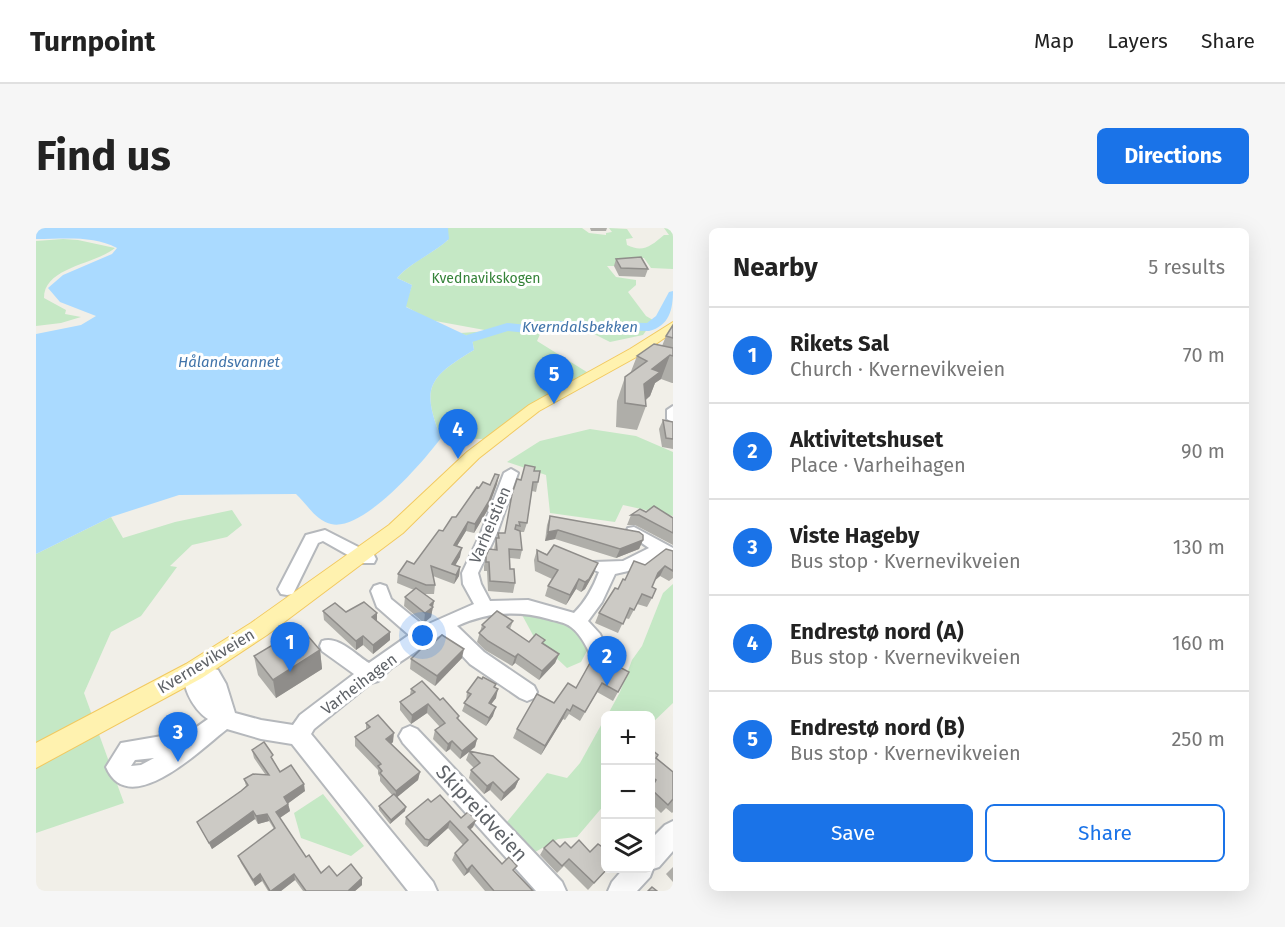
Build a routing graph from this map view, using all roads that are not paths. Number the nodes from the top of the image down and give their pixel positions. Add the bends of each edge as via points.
1 (673, 326) edge
2 (673, 410) edge
3 (673, 419) edge
4 (512, 473) dead end
5 (634, 532) edge
6 (666, 552) edge
7 (365, 557) junction
8 (586, 561) edge
9 (608, 569) junction
10 (287, 589) dead end
11 (380, 591) dead end
12 (485, 608) junction
13 (578, 621) junction
14 (444, 624) junction
15 (423, 636) junction
16 (328, 646) dead end
17 (601, 656) edge
18 (370, 675) junction
19 (200, 677) junction
20 (527, 692) dead end
21 (226, 718) junction
22 (298, 735) junction
23 (410, 736) dead end
24 (196, 740) dead end
25 (36, 756) edge
26 (36, 768) edge
27 (673, 833) edge
28 (655, 853) edge
29 (637, 873) edge
30 (424, 891) edge
31 (554, 891) edge
32 (621, 891) edge

1 - 7 main road, Kvernevikveien via 637,356 553,396 491,440 388,542
2 - 3 street
4 - 12 street, Varheistien via 470,573
5 - 6 street
6 - 9 street
7 - 10 street via 325,535 312,539
7 - 19 main road, Kvernevikveien via 312,607
8 - 9 street
9 - 13 street via 604,585
11 - 15 street via 383,602
12 - 13 street, Varheihagen via 542,610
12 - 14 street, Varheihagen
13 - 17 street
14 - 15 street, Varheihagen
14 - 20 street via 477,658
15 - 18 street, Varheihagen
16 - 18 street
18 - 22 street, Varheihagen via 307,722
19 - 21 street via 203,702
19 - 25 main road, Kvernevikveien
19 - 26 main road, Kvernevikveien
21 - 22 street via 242,725
21 - 24 street
22 - 30 street
23 - 31 street, Skipreidveien
27 - 28 street
29 - 32 street

